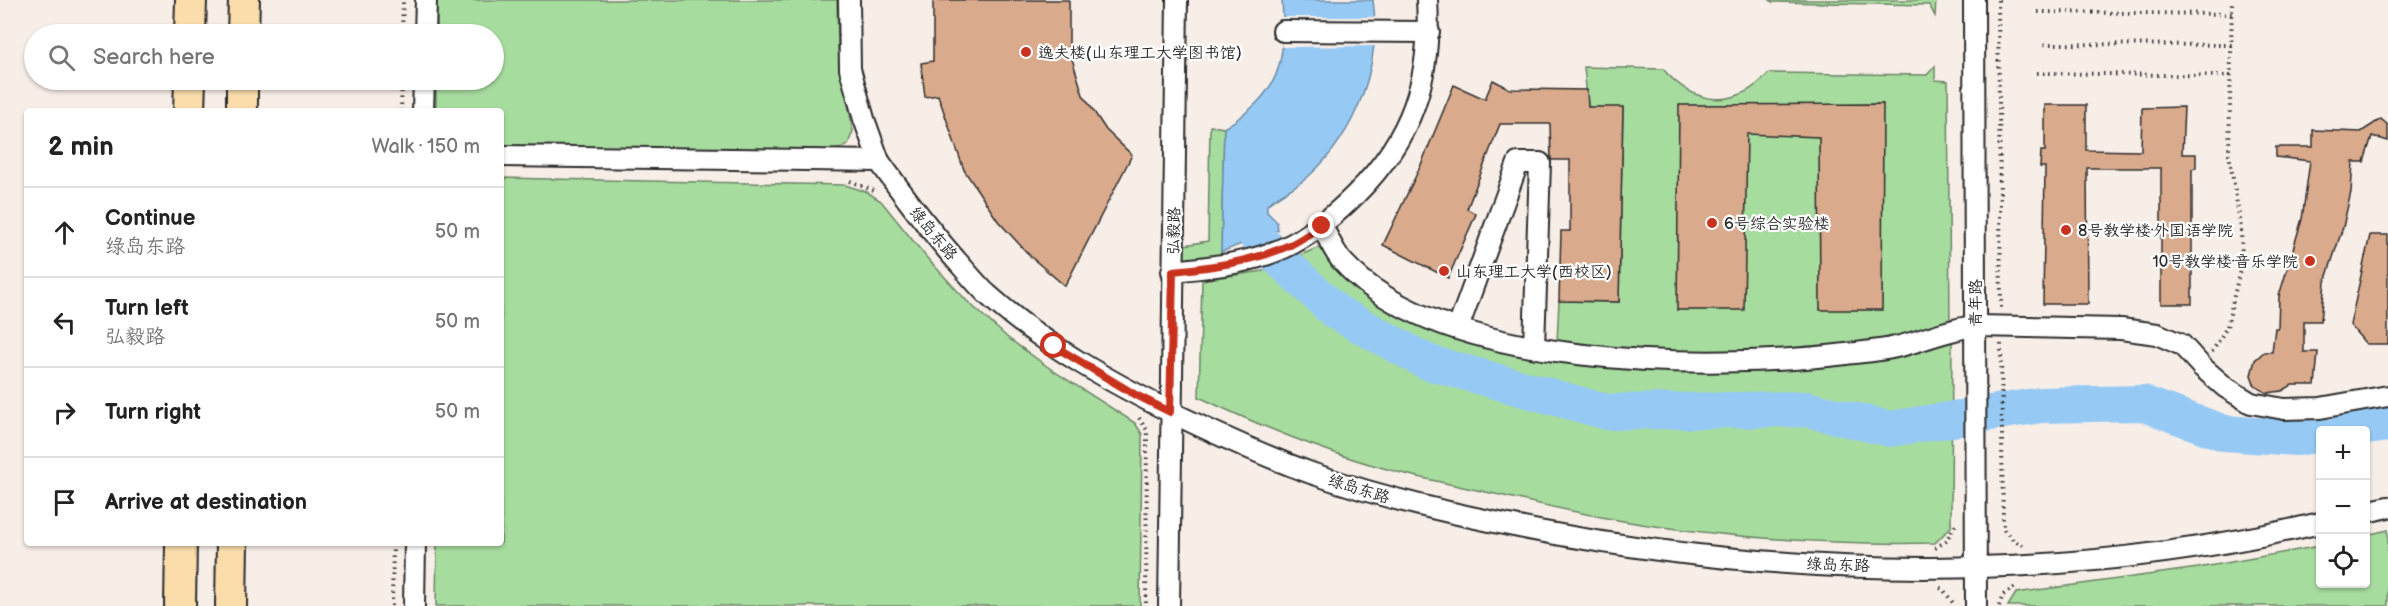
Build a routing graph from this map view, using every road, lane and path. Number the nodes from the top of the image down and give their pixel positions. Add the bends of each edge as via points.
1 (191, 0) edge
2 (244, 0) edge
3 (403, 0) edge
4 (426, 0) edge
5 (849, 0) edge
6 (1177, 0) edge
7 (1427, 0) edge
8 (1974, 0) edge
9 (1998, 0) edge
10 (2232, 0) edge
11 (2038, 12) dead end
12 (2232, 14) junction
13 (190, 24) edge
14 (243, 24) edge
15 (402, 24) edge
16 (425, 24) edge
17 (1283, 32) dead end
18 (1429, 32) junction
19 (2044, 44) dead end
20 (2232, 45) junction
21 (2037, 73) dead end
22 (2231, 76) junction
23 (190, 90) edge
24 (242, 90) edge
25 (402, 90) edge
26 (424, 90) edge
27 (189, 108) edge
28 (242, 108) edge
29 (401, 108) edge
30 (423, 108) edge
31 (504, 156) edge
32 (879, 161) junction
33 (846, 179) dead end
34 (885, 197) dead end
35 (1322, 226) junction
36 (1173, 271) junction
37 (1975, 326) junction
38 (2001, 327) junction
39 (1458, 328) junction
40 (1534, 347) junction
41 (2202, 367) junction
42 (2388, 396) edge
43 (1130, 412) dead end
44 (1170, 412) junction
45 (2388, 507) edge
46 (2370, 511) edge
47 (1955, 515) dead end
48 (2316, 524) edge
49 (181, 546) edge
50 (232, 546) edge
51 (393, 546) edge
52 (415, 546) edge
53 (2025, 546) dead end
54 (1934, 549) dead end
55 (1976, 566) junction
56 (180, 606) edge
57 (231, 606) edge
58 (392, 606) edge
59 (414, 606) edge
60 (1146, 606) edge
61 (1169, 606) edge
62 (1976, 606) edge

1 - 13 main road
2 - 14 main road
3 - 15 path
4 - 16 street
5 - 32 street, 绿岛东路 via 850,69
6 - 36 street, 弘毅路
7 - 18 street
8 - 37 street, 青年路
9 - 38 path
10 - 12 path
11 - 12 path
12 - 20 path
17 - 18 street
18 - 35 street via 1418,94 1392,153
19 - 20 path
20 - 22 path
21 - 22 path
22 - 41 path via 2229,154 2242,261 2227,327
23 - 27 main road
24 - 28 main road
25 - 29 path
26 - 30 street
31 - 32 street
32 - 44 street, 绿岛东路 via 921,220 986,294 1054,346
33 - 34 path
35 - 36 street via 1290,245 1257,257
35 - 39 street via 1341,260 1375,290 1419,314
36 - 44 street, 弘毅路
37 - 38 street
37 - 40 street via 1955,328 1896,347 1781,359 1623,359
37 - 55 street, 青年路
38 - 41 street via 2121,329 2157,334 2182,345
38 - 53 path via 2003,529
39 - 40 street
39 - 40 street via 1518,163 1540,163
41 - 42 street via 2251,403 2284,409 2320,408
43 - 60 path via 1148,429
44 - 55 street, 绿岛东路 via 1309,472 1395,499 1516,526 1724,559 1824,565
44 - 61 street, 弘毅路
45 - 46 street
47 - 54 path via 1956,525 1946,541
48 - 55 street, 绿岛东路 via 2160,552
49 - 56 main road
50 - 57 main road
51 - 58 path
52 - 59 street
55 - 62 street, 青年路

